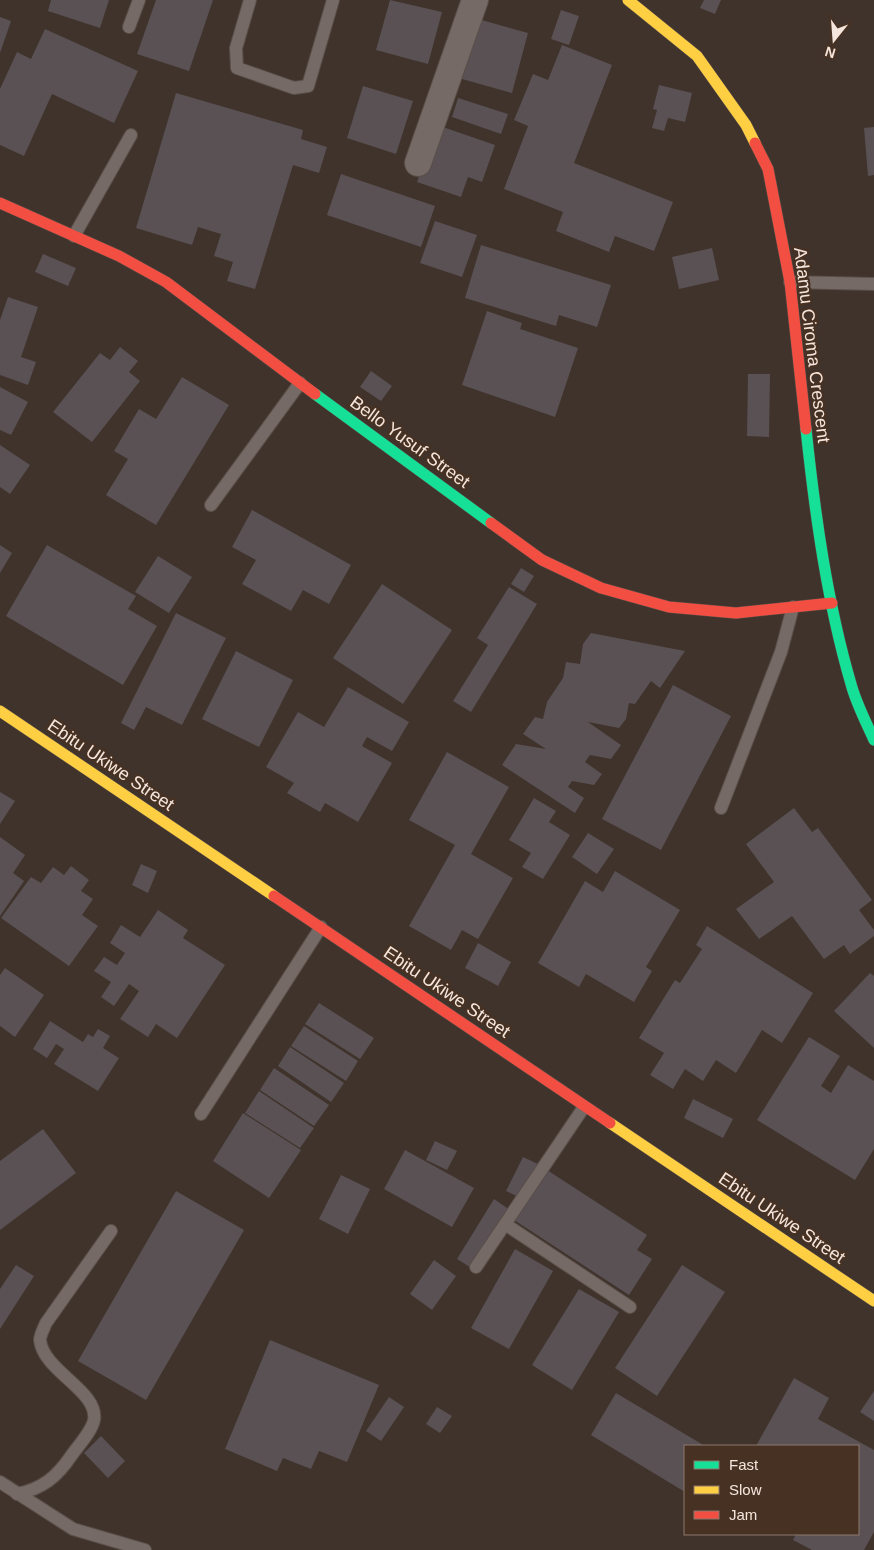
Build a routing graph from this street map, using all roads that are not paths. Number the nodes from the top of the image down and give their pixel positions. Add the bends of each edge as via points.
1 (139, 0) edge
2 (250, 0) edge
3 (333, 0) edge
4 (475, 0) edge
5 (628, 0) edge
6 (129, 27) dead end
7 (131, 135) dead end
8 (418, 163) dead end
9 (0, 203) edge
10 (74, 236) junction
11 (790, 282) junction
12 (874, 284) edge
13 (300, 383) junction
14 (211, 505) dead end
15 (832, 603) junction
16 (793, 607) junction
17 (0, 711) edge
18 (874, 740) edge
19 (721, 808) dead end
20 (321, 927) junction
21 (584, 1107) junction
22 (201, 1114) dead end
23 (505, 1224) junction
24 (111, 1231) dead end
25 (476, 1267) dead end
26 (874, 1301) edge
27 (630, 1308) dead end
28 (0, 1482) edge
29 (17, 1494) junction
30 (145, 1550) edge

1 - 6 lane
2 - 3 lane via 236,48 237,68 294,88 308,86
4 - 8 street
5 - 11 street, Adamu Ciroma Crescent via 696,56 746,125 768,169
7 - 10 lane
9 - 10 street, Bello Yusuf Street
10 - 13 street, Bello Yusuf Street via 120,256 166,282
11 - 12 lane
11 - 15 street, Adamu Ciroma Crescent via 812,487
13 - 14 lane
13 - 16 street, Bello Yusuf Street via 542,560 601,588 669,607 736,613
15 - 16 street, Bello Yusuf Street
15 - 18 street, Adamu Ciroma Crescent via 851,685
16 - 19 lane via 781,652
17 - 20 street, Ebitu Ukiwe Street
20 - 21 street, Ebitu Ukiwe Street
20 - 22 lane
21 - 23 lane
21 - 26 street, Ebitu Ukiwe Street
23 - 25 lane
23 - 27 lane
24 - 29 lane via 46,1323 40,1339 44,1353 87,1399 94,1421 64,1466 49,1482 35,1490
28 - 29 lane
29 - 30 lane via 73,1529

